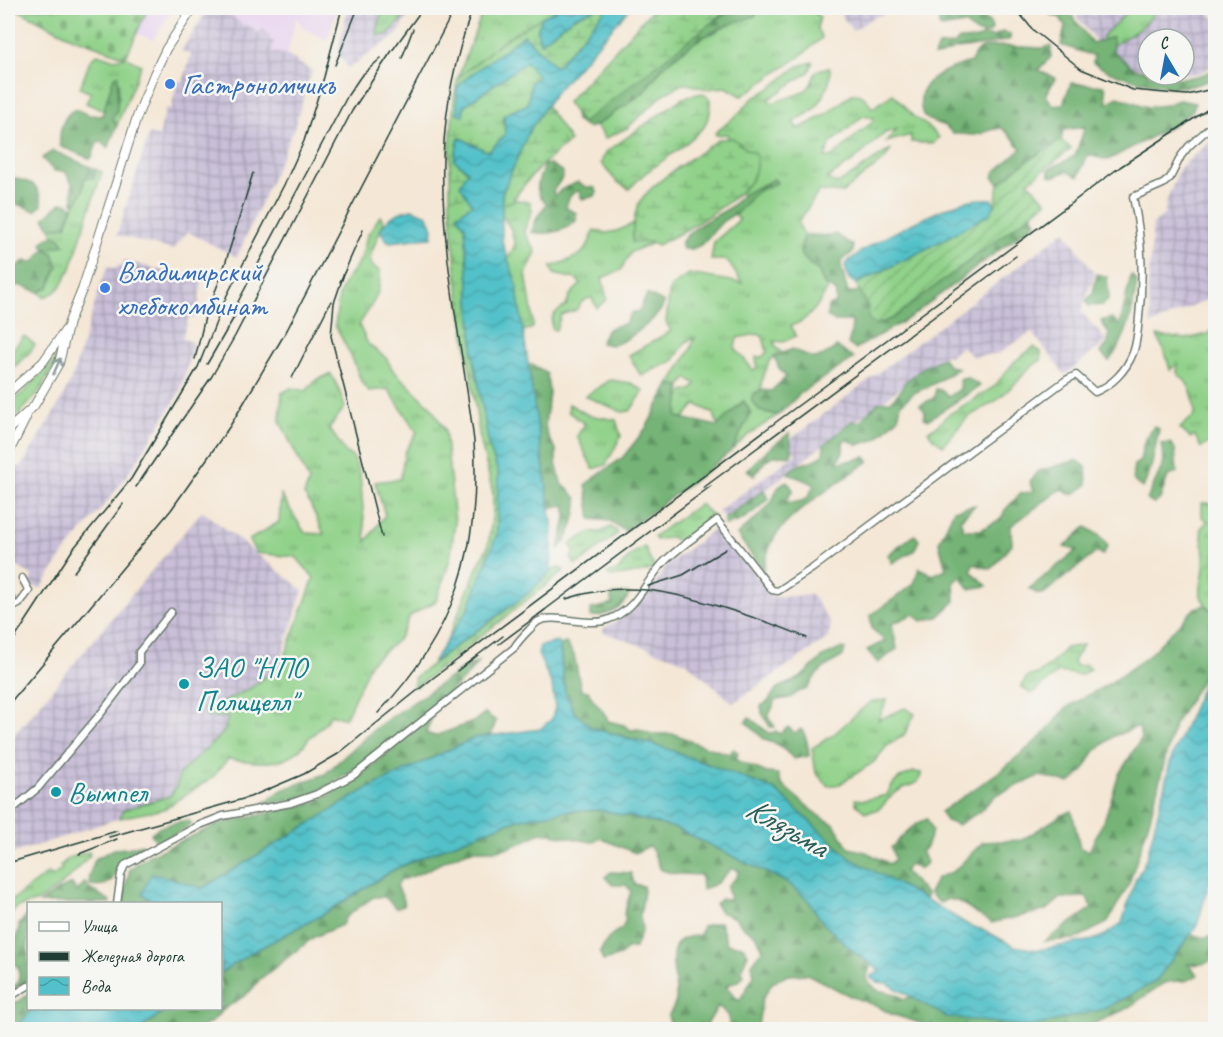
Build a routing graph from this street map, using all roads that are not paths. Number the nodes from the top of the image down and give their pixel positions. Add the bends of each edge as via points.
1 (193, 8) edge
2 (1215, 122) edge
3 (69, 322) junction
4 (8, 393) edge
5 (34, 406) junction
6 (8, 430) edge
7 (8, 454) edge
8 (22, 578) dead end
9 (8, 593) edge
10 (171, 612) dead end
11 (8, 813) edge
12 (117, 902) edge
13 (27, 987) edge
14 (8, 998) edge

1 - 3 main road via 166,49 149,85
2 - 12 street via 1185,151 1170,178 1133,197 1142,240 1139,323 1128,364 1104,388 1095,392 1076,375 1066,380 778,591 772,590 717,520 666,560 625,612 605,621 538,621 514,648 354,775 291,803 223,816 200,825 125,865
3 - 4 main road via 43,362
5 -> 3 main road via 59,363
5 - 6 main road
5 - 7 main road
8 - 9 street via 29,591 19,604 15,606
10 - 11 street via 139,652 139,664 102,712 38,788
13 - 14 street

